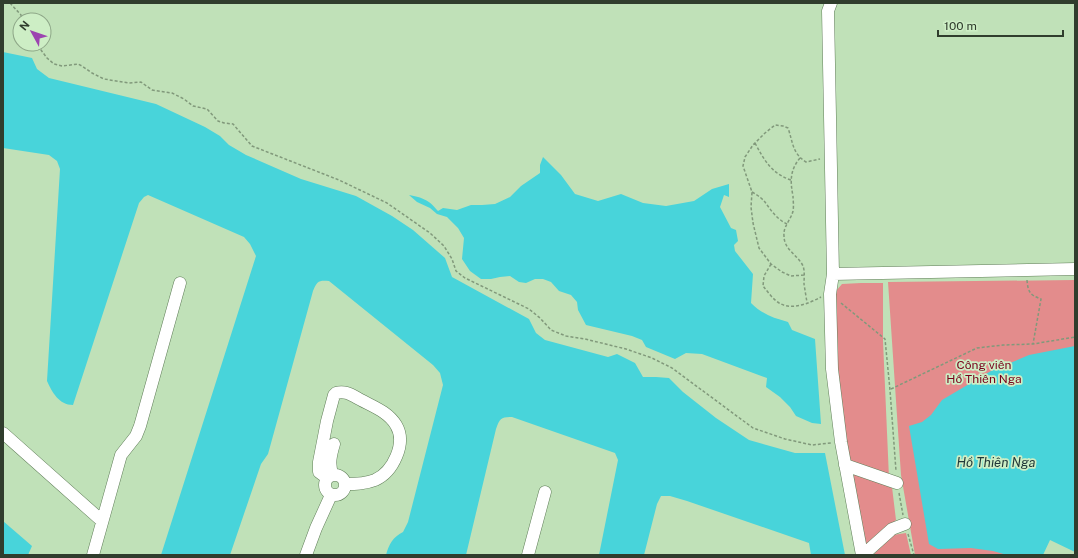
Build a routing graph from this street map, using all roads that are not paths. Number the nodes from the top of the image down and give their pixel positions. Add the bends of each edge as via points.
1 (829, 6) edge
2 (1075, 270) edge
3 (833, 274) junction
4 (180, 283) dead end
5 (3, 433) edge
6 (334, 444) dead end
7 (846, 465) junction
8 (330, 476) junction
9 (897, 483) road end
10 (345, 484) junction
11 (545, 492) dead end
12 (331, 495) junction
13 (102, 522) junction
14 (905, 524) road end
15 (93, 555) edge
16 (306, 555) edge
17 (528, 555) edge
18 (863, 555) edge

1 - 3 street
2 - 3 street
3 - 7 street via 830,294 832,369
4 - 13 street via 140,426 136,436 120,455
5 - 13 street
6 - 8 street
7 - 9 street
7 - 18 street
8 - 10 street via 340,476
8 - 10 street via 319,472 319,462 334,395 343,392 372,405 389,417 396,426 399,436 395,461 387,472 376,480 364,484
8 - 12 street via 325,481 325,488
10 - 12 street via 342,493
11 - 17 street
12 - 16 street
13 - 15 street
14 - 18 street via 892,529

